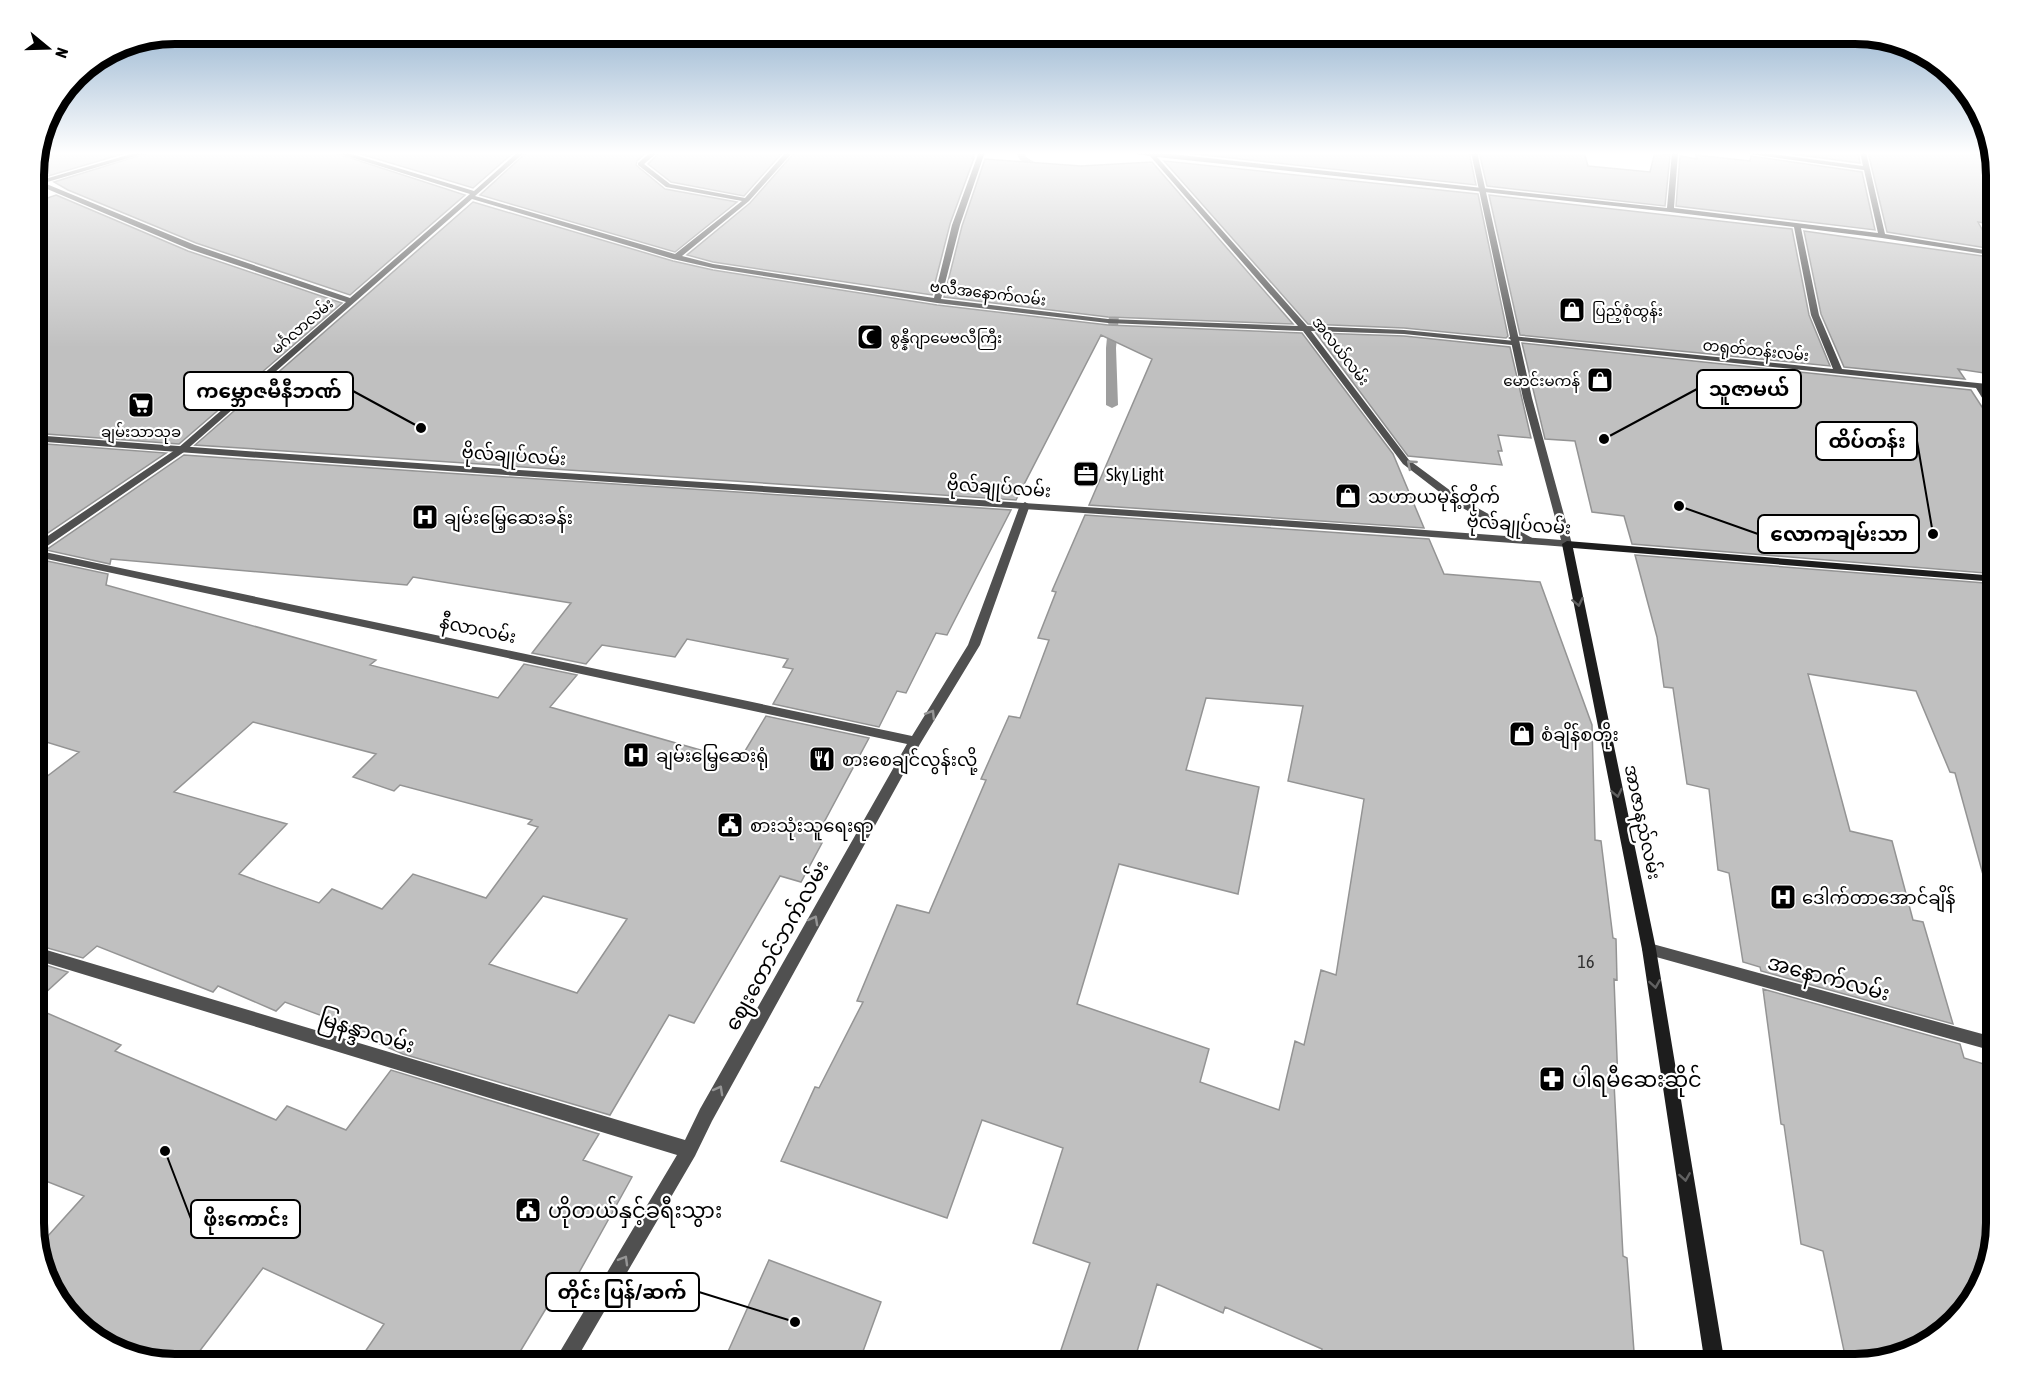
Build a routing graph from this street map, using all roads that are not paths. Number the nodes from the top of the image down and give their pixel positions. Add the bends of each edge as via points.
1 (118, 217) edge
2 (447, 217) edge
3 (546, 217) edge
4 (726, 217) edge
5 (959, 217) edge
6 (1206, 217) edge
7 (1487, 217) edge
8 (1727, 217) edge
9 (1878, 217) edge
10 (1797, 226) junction
11 (1882, 236) junction
12 (1986, 252) edge
13 (676, 257) junction
14 (351, 301) junction
15 (936, 301) junction
16 (1304, 327) junction
17 (1512, 341) junction
18 (1839, 372) junction
19 (1979, 386) junction
20 (1986, 387) edge
21 (1986, 397) edge
22 (44, 439) edge
23 (181, 450) junction
24 (1025, 505) junction
25 (1530, 541) junction
26 (44, 544) edge
27 (1567, 544) junction
28 (44, 554) edge
29 (1986, 578) edge
30 (915, 741) junction
31 (1649, 950) junction
32 (44, 955) edge
33 (1986, 1042) edge
34 (689, 1150) junction
35 (568, 1354) edge
36 (1713, 1354) edge

1 - 14 street via 192,248
2 - 14 street, မင်္ဂလာလမ်း
3 - 13 street, ဗလီအနောက်လမ်း
4 - 13 street
5 - 15 street
6 - 16 street, အလယ်လမ်း
7 - 17 street, အာဇာနည်လမ်း
8 - 10 street
9 - 11 street
10 - 11 street
10 - 18 street via 1815,315
11 - 12 street
13 - 15 street, ဗလီအနောက်လမ်း
14 - 23 street, မင်္ဂလာလမ်း
15 - 16 street, ဗလီအနောက်လမ်း via 1108,321
16 - 17 street, ဗလီအနောက်လမ်း
25 -> 16 street, အလယ်လမ်း via 1459,501 1406,462
17 - 18 street, တရုတ်တန်းလမ်း
17 - 27 street, အာဇာနည်လမ်း via 1544,473
18 - 19 street, တရုတ်တန်းလမ်း
19 - 20 street, တရုတ်တန်းလမ်း
19 - 21 street
22 - 23 street, ဗိုလ်ချုပ်လမ်း
23 - 24 street, ဗိုလ်ချုပ်လမ်း
23 - 26 street, မင်္ဂလာလမ်း
24 - 25 street, ဗိုလ်ချုပ်လမ်း
30 -> 24 street, ဈေးတောင်ဘက်လမ်း via 974,645
25 - 27 street, ဗိုလ်ချုပ်လမ်း
27 - 29 main road, ဗိုလ်ချုပ်လမ်း
27 -> 31 main road, အာဇာနည်လမ်း
28 - 30 street, နီလာလမ်း
34 -> 30 street, ဈေးတောင်ဘက်လမ်း
31 - 33 street, အနောက်လမ်း
31 -> 36 main road, အာဇာနည်လမ်း
32 - 34 street, မြနန္ဒာလမ်း
35 -> 34 street, ဈေးတောင်ဘက်လမ်း

